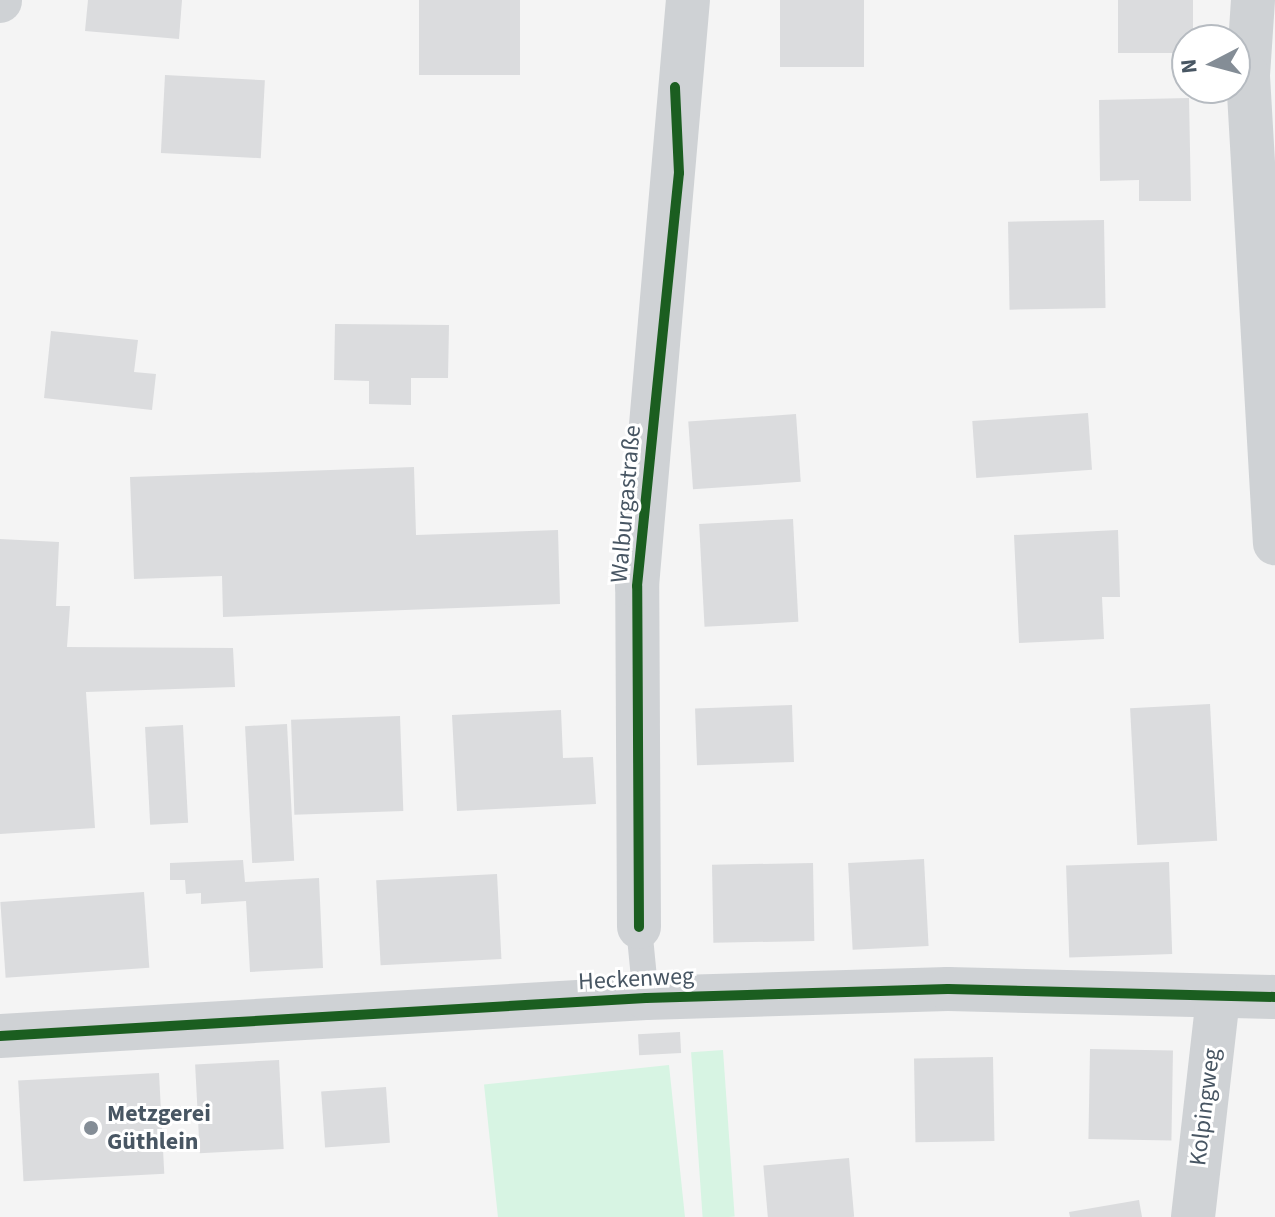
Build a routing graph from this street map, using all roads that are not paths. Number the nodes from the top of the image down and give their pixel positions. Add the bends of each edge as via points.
1 (688, 0) edge
2 (1253, 0) edge
3 (1268, 290) edge
4 (1275, 543) edge
5 (639, 927) joint
6 (1218, 997) junction
7 (1275, 997) edge
8 (646, 998) junction
9 (0, 1036) edge
10 (1193, 1217) edge

1 - 5 street, Walburgastraße via 637,586
2 - 3 street via 1248,76
3 - 4 street
5 - 8 lane, Walburgastraße
6 - 7 street, Heckenweg
6 - 8 street, Heckenweg via 948,989
6 - 10 street, Kolpingweg
8 - 9 street, Heckenweg

